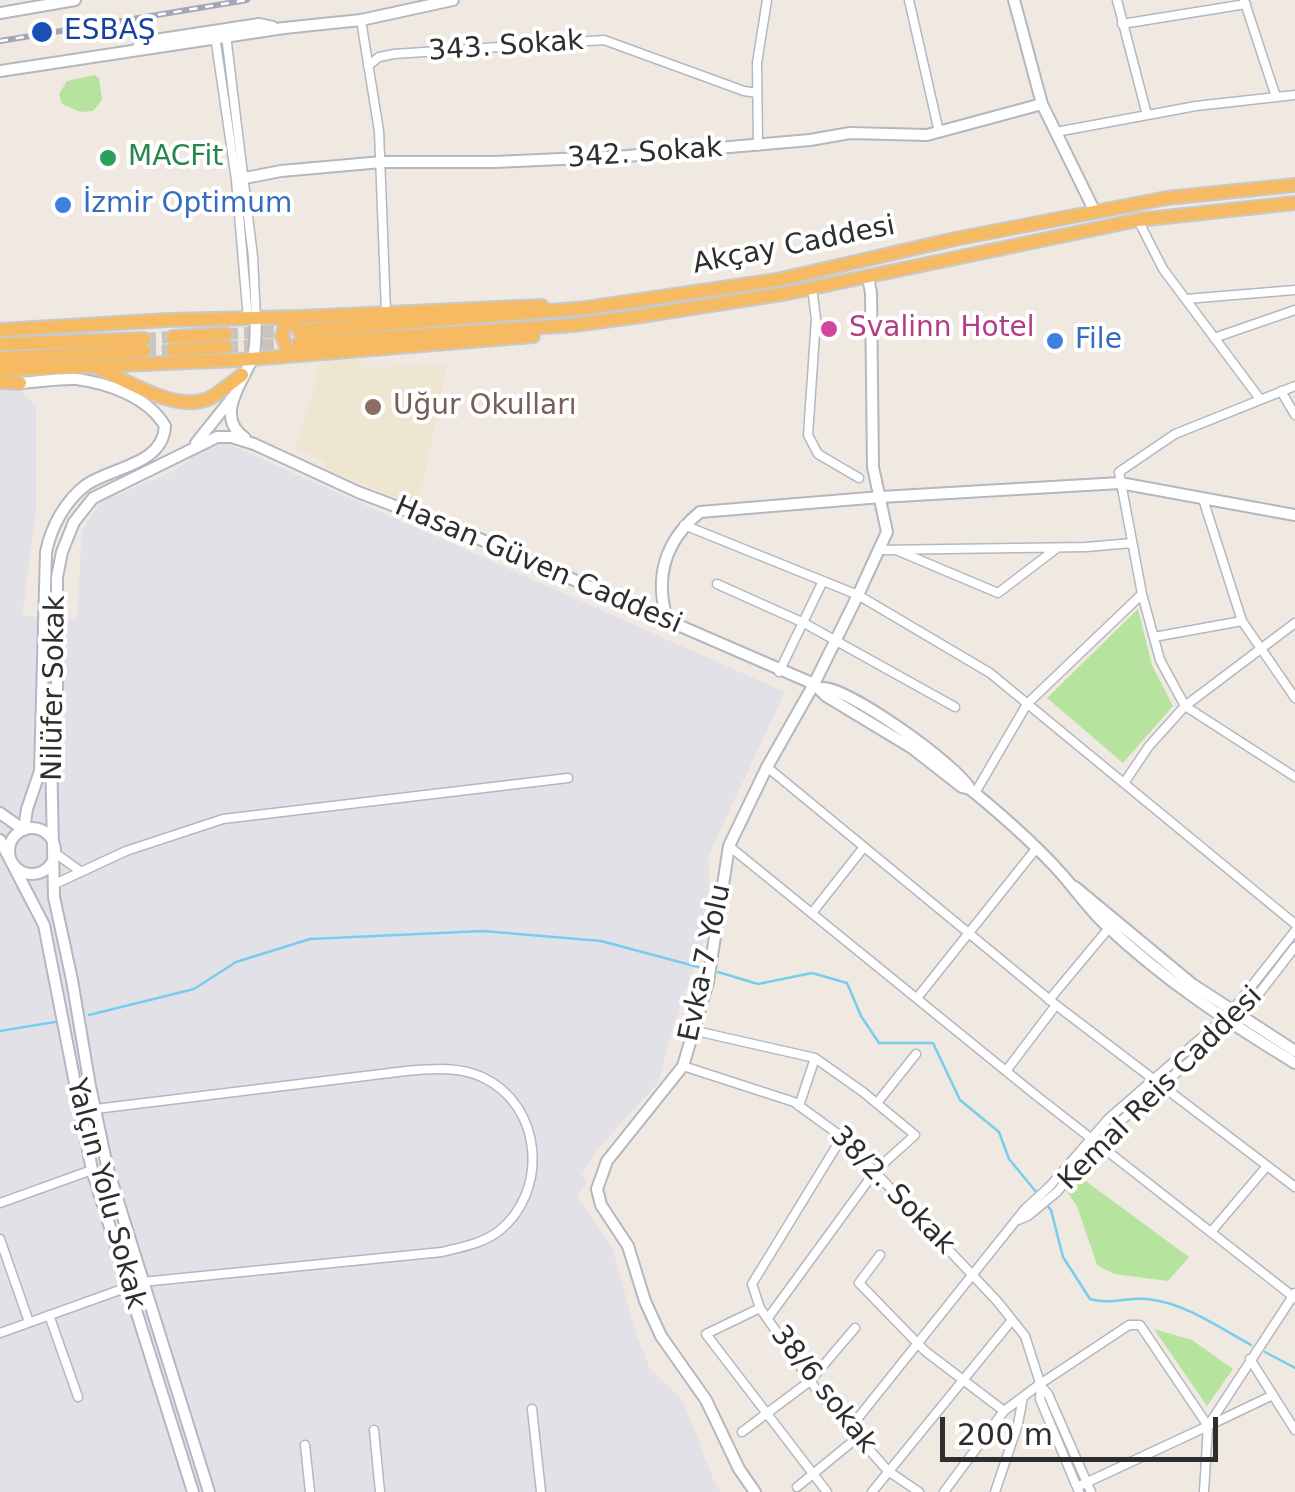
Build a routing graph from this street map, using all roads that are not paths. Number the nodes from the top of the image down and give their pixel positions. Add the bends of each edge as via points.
1 (67, 0) edge
2 (75, 0) edge
3 (452, 0) edge
4 (767, 0) edge
5 (908, 0) edge
6 (1014, 0) edge
7 (1117, 0) edge
8 (1245, 2) edge
9 (0, 13) edge
10 (361, 20) junction
11 (1122, 24) junction
12 (220, 35) junction
13 (368, 66) junction
14 (0, 71) edge
15 (757, 93) junction
16 (1295, 95) edge
17 (1276, 97) junction
18 (1042, 104) junction
19 (1147, 115) junction
20 (940, 132) junction
21 (1056, 132) junction
22 (758, 146) junction
23 (382, 162) junction
24 (245, 178) junction
25 (1295, 184) edge
26 (1295, 203) edge
27 (1096, 212) junction
28 (1138, 220) junction
29 (868, 277) junction
30 (812, 288) junction
31 (1295, 290) edge
32 (1186, 299) junction
33 (574, 309) junction
34 (1295, 310) edge
35 (386, 312) junction
36 (252, 319) junction
37 (0, 330) edge
38 (299, 336) junction
39 (1214, 338) junction
40 (226, 340) tunnel mouth
41 (173, 343) tunnel mouth
42 (0, 344) edge
43 (254, 357) junction
44 (0, 358) edge
45 (96, 367) junction
46 (0, 370) edge
47 (242, 375) junction
48 (0, 382) edge
49 (20, 383) joint
50 (1295, 386) edge
51 (1280, 391) junction
52 (232, 398) junction
53 (1260, 399) junction
54 (1295, 416) edge
55 (254, 444) junction
56 (176, 460) junction
57 (859, 478) dead end
58 (1120, 483) junction
59 (881, 497) junction
60 (1203, 498) junction
61 (1295, 515) edge
62 (684, 525) junction
63 (1132, 543) junction
64 (892, 548) junction
65 (1058, 548) junction
66 (878, 550) junction
67 (824, 581) junction
68 (718, 584) dead end
69 (1142, 594) junction
70 (858, 596) junction
71 (667, 619) junction
72 (1242, 621) junction
73 (1295, 622) edge
74 (804, 623) junction
75 (1154, 637) junction
76 (835, 640) junction
77 (1259, 648) junction
78 (779, 672) junction
79 (817, 686) junction
80 (1295, 698) edge
81 (1027, 704) junction
82 (955, 706) dead end
83 (1185, 706) junction
84 (766, 767) junction
85 (1293, 774) edge
86 (568, 778) dead end
87 (1124, 784) junction
88 (972, 791) junction
89 (0, 814) edge
90 (24, 830) junction
91 (0, 840) edge
92 (729, 846) junction
93 (864, 846) junction
94 (1035, 850) junction
95 (55, 852) junction
96 (12, 861) junction
97 (80, 871) junction
98 (55, 884) junction
99 (1070, 884) junction
100 (812, 913) junction
101 (1108, 928) junction
102 (1295, 928) edge
103 (967, 932) junction
104 (1295, 948) edge
105 (916, 998) junction
106 (1052, 1003) junction
107 (1232, 1018) junction
108 (696, 1030) junction
109 (1295, 1051) edge
110 (916, 1054) dead end
111 (815, 1058) junction
112 (1295, 1063) edge
113 (682, 1066) junction
114 (1006, 1072) junction
115 (1152, 1081) junction
116 (1160, 1087) junction
117 (876, 1103) junction
118 (800, 1106) junction
119 (94, 1108) junction
120 (79, 1110) junction
121 (842, 1137) junction
122 (1094, 1140) junction
123 (1267, 1166) junction
124 (92, 1170) junction
125 (876, 1170) junction
126 (1295, 1188) edge
127 (0, 1202) edge
128 (1211, 1232) junction
129 (0, 1239) edge
130 (880, 1255) dead end
131 (972, 1274) junction
132 (142, 1282) junction
133 (128, 1288) junction
134 (1294, 1296) edge
135 (760, 1308) junction
136 (49, 1315) junction
137 (768, 1318) junction
138 (1012, 1320) junction
139 (29, 1322) junction
140 (855, 1328) dead end
141 (0, 1333) edge
142 (916, 1343) junction
143 (1250, 1360) junction
144 (962, 1379) junction
145 (810, 1380) junction
146 (1040, 1385) junction
147 (1273, 1395) junction
148 (78, 1397) dead end
149 (1023, 1398) junction
150 (532, 1409) dead end
151 (1004, 1411) junction
152 (766, 1413) junction
153 (1208, 1426) junction
154 (850, 1428) junction
155 (374, 1430) dead end
156 (1295, 1430) edge
157 (742, 1432) dead end
158 (858, 1436) junction
159 (305, 1445) dead end
160 (888, 1471) junction
161 (814, 1474) junction
162 (1087, 1482) junction
163 (797, 1487) dead end
164 (1078, 1489) edge
165 (193, 1492) edge
166 (209, 1492) edge
167 (310, 1492) edge
168 (380, 1492) edge
169 (541, 1492) edge
170 (756, 1492) edge
171 (828, 1492) edge
172 (872, 1492) edge
173 (919, 1492) edge
174 (944, 1492) edge
175 (995, 1492) edge
176 (1091, 1492) edge
177 (1204, 1492) edge

1 - 2 street
1 - 9 street
3 - 10 street
4 - 15 street
5 - 20 street
6 - 18 street
7 - 11 street
8 - 11 street
8 - 17 street
10 - 12 street
10 - 13 street
11 - 19 street
12 - 14 street
12 - 24 street
12 - 36 street
13 - 15 street, 343. Sokak via 394,54 604,40
13 - 23 street
15 - 22 street
16 - 17 street
17 - 19 street
18 - 20 street, 342. Sokak
18 - 21 street
19 - 21 street
20 - 22 street, 342. Sokak via 850,133
21 - 27 street
22 - 23 street, 342. Sokak via 552,160
23 - 24 street, 342. Sokak
23 - 35 street
24 - 36 street via 256,290
25 - 27 highway, Akçay Caddesi
26 - 28 highway, Akçay Caddesi
27 - 33 highway, Akçay Caddesi via 777,280
28 - 29 highway, Akçay Caddesi
28 - 32 street
29 - 30 highway, Akçay Caddesi
29 - 59 street via 873,467
30 - 38 highway, Akçay Caddesi via 463,344
30 - 57 street via 808,434 818,454
31 - 32 street
32 - 39 street
33 - 35 highway via 527,304
33 - 38 highway, Akçay Caddesi
34 - 39 street
35 - 38 highway
36 - 37 highway
36 - 38 highway
36 - 43 street
38 - 43 highway
39 - 53 street
40 - 41 highway
42 - 44 highway via 144,345
43 - 45 highway
43 - 47 street
45 - 46 highway
45 - 47 highway via 194,403
47 - 52 street
48 - 49 highway
49 - 90 street, Nilüfer Sokak via 74,379 114,389 142,401 165,426 149,456 75,494 50,535 40,772
50 - 51 street
51 - 53 street
51 - 54 street
52 - 55 street via 238,434
52 - 56 street via 205,436
53 - 58 street via 1176,434 1118,472
55 - 56 street via 217,438
55 - 71 street, Hasan Güven Caddesi
56 - 95 street, Nilüfer Sokak via 93,498 72,526 57,576
58 - 59 street
58 - 60 street
58 - 63 street
59 - 62 street via 700,512
59 - 66 street, Evka-7 Yolu via 886,532
60 - 61 street
60 - 72 street
62 - 67 street
62 - 71 street via 662,572
63 - 65 street
63 - 69 street
64 - 65 street
64 - 65 street via 998,594
64 - 66 street
66 - 70 street, Evka-7 Yolu
67 - 70 street
67 - 74 street
68 - 74 street
69 - 75 street
69 - 81 street
70 - 76 street, Evka-7 Yolu
70 - 81 street via 990,673
71 - 78 street, Hasan Güven Caddesi
72 - 75 street
72 - 77 street
73 - 77 street
74 - 76 street
74 - 78 street
75 - 83 street
76 - 79 street, Evka-7 Yolu
76 - 82 street
77 - 80 street
77 - 83 street
78 - 79 street, Hasan Güven Caddesi
79 - 84 street, Evka-7 Yolu
79 - 88 street, Hasan Güven Caddesi via 883,717
81 - 87 street
81 - 88 street
83 - 85 street
83 - 87 street
84 - 92 street, Evka-7 Yolu
84 - 93 street
86 - 97 street via 222,819
87 - 102 street
88 - 94 street, Hasan Güven Caddesi
89 - 90 street
90 - 95 street via 46,833
90 - 96 street via 13,839
91 - 96 street, Yalçın Yolu Sokak
92 - 100 street
92 - 108 street, Evka-7 Yolu
93 - 100 street
93 - 103 street
94 - 99 street, Hasan Güven Caddesi
94 - 103 street
95 - 96 street via 36,873
95 - 97 street
95 - 98 street, Yalçın Yolu Sokak
96 - 120 street, Yalçın Yolu Sokak via 44,924
97 - 98 street
98 - 119 street, Yalçın Yolu Sokak
99 - 101 street, Hasan Güven Caddesi
99 - 107 street, Hasan Güven Caddesi
100 - 105 street
101 - 106 street
101 - 107 street, Hasan Güven Caddesi via 1170,981
102 - 107 street, Kemal Reis Caddesi
103 - 105 street
103 - 106 street
104 - 107 street, Kemal Reis Caddesi
105 - 114 street
106 - 114 street
106 - 115 street
107 - 109 street, Hasan Güven Caddesi
107 - 112 street, Hasan Güven Caddesi
107 - 115 street, Kemal Reis Caddesi
107 - 116 street, Kemal Reis Caddesi
108 - 111 street
108 - 113 street, Evka-7 Yolu
110 - 117 street
111 - 117 street
111 - 118 street
113 - 118 street, 38/2. Sokak
113 - 170 street, Evka-7 Yolu via 607,1161 598,1198 628,1246 661,1336 706,1400
114 - 122 street
115 - 116 street
115 - 122 street, Kemal Reis Caddesi
116 - 122 street, Kemal Reis Caddesi
116 - 123 street
117 - 125 street via 914,1135
118 - 121 street, 38/2. Sokak
119 - 120 street
119 - 132 street, Yalçın Yolu Sokak
119 - 132 street via 442,1068 502,1090 527,1127 534,1157 530,1189 520,1209 480,1242
120 - 124 street, Yalçın Yolu Sokak
121 - 125 street, 38/2. Sokak
121 - 135 street via 752,1284
122 - 128 street
122 - 131 street, Kemal Reis Caddesi
123 - 126 street
123 - 128 street
124 - 127 street
124 - 133 street, Yalçın Yolu Sokak
125 - 131 street, 38/2. Sokak
125 - 137 street
128 - 134 street
129 - 139 street
130 - 142 street via 858,1283
131 - 138 street, 38/2. Sokak
131 - 142 street, Kemal Reis Caddesi
132 - 133 street
132 - 166 street, Yalçın Yolu Sokak
133 - 136 street
133 - 165 street, Yalçın Yolu Sokak
134 - 143 street
135 - 137 street, 38/6 sokak
135 - 152 street via 706,1334
136 - 139 street
136 - 148 street
137 - 145 street, 38/6 sokak
138 - 144 street
138 - 146 street, 38/2. Sokak via 1025,1336
139 - 141 street
140 - 145 street
142 - 144 street
142 - 154 street, Kemal Reis Caddesi
143 - 147 street
143 - 153 street
144 - 151 street
144 - 160 street
145 - 152 street
145 - 154 street, 38/6 sokak
146 - 149 street
146 - 153 street via 1114,1333 1140,1325
146 - 162 street, 38/2. Sokak
146 - 164 street, 38/2. Sokak
147 - 153 street
147 - 156 street
149 - 151 street
149 - 175 street
150 - 169 street
151 - 174 street
152 - 157 street
152 - 161 street
153 - 162 street
153 - 177 street
154 - 158 street, 38/6 sokak
155 - 168 street
158 - 160 street, 38/6 sokak
158 - 161 street
159 - 167 street
160 - 172 street
160 - 173 street, 38/6 sokak
161 - 163 street
161 - 171 street
162 - 164 street
162 - 176 street, 38/2. Sokak

